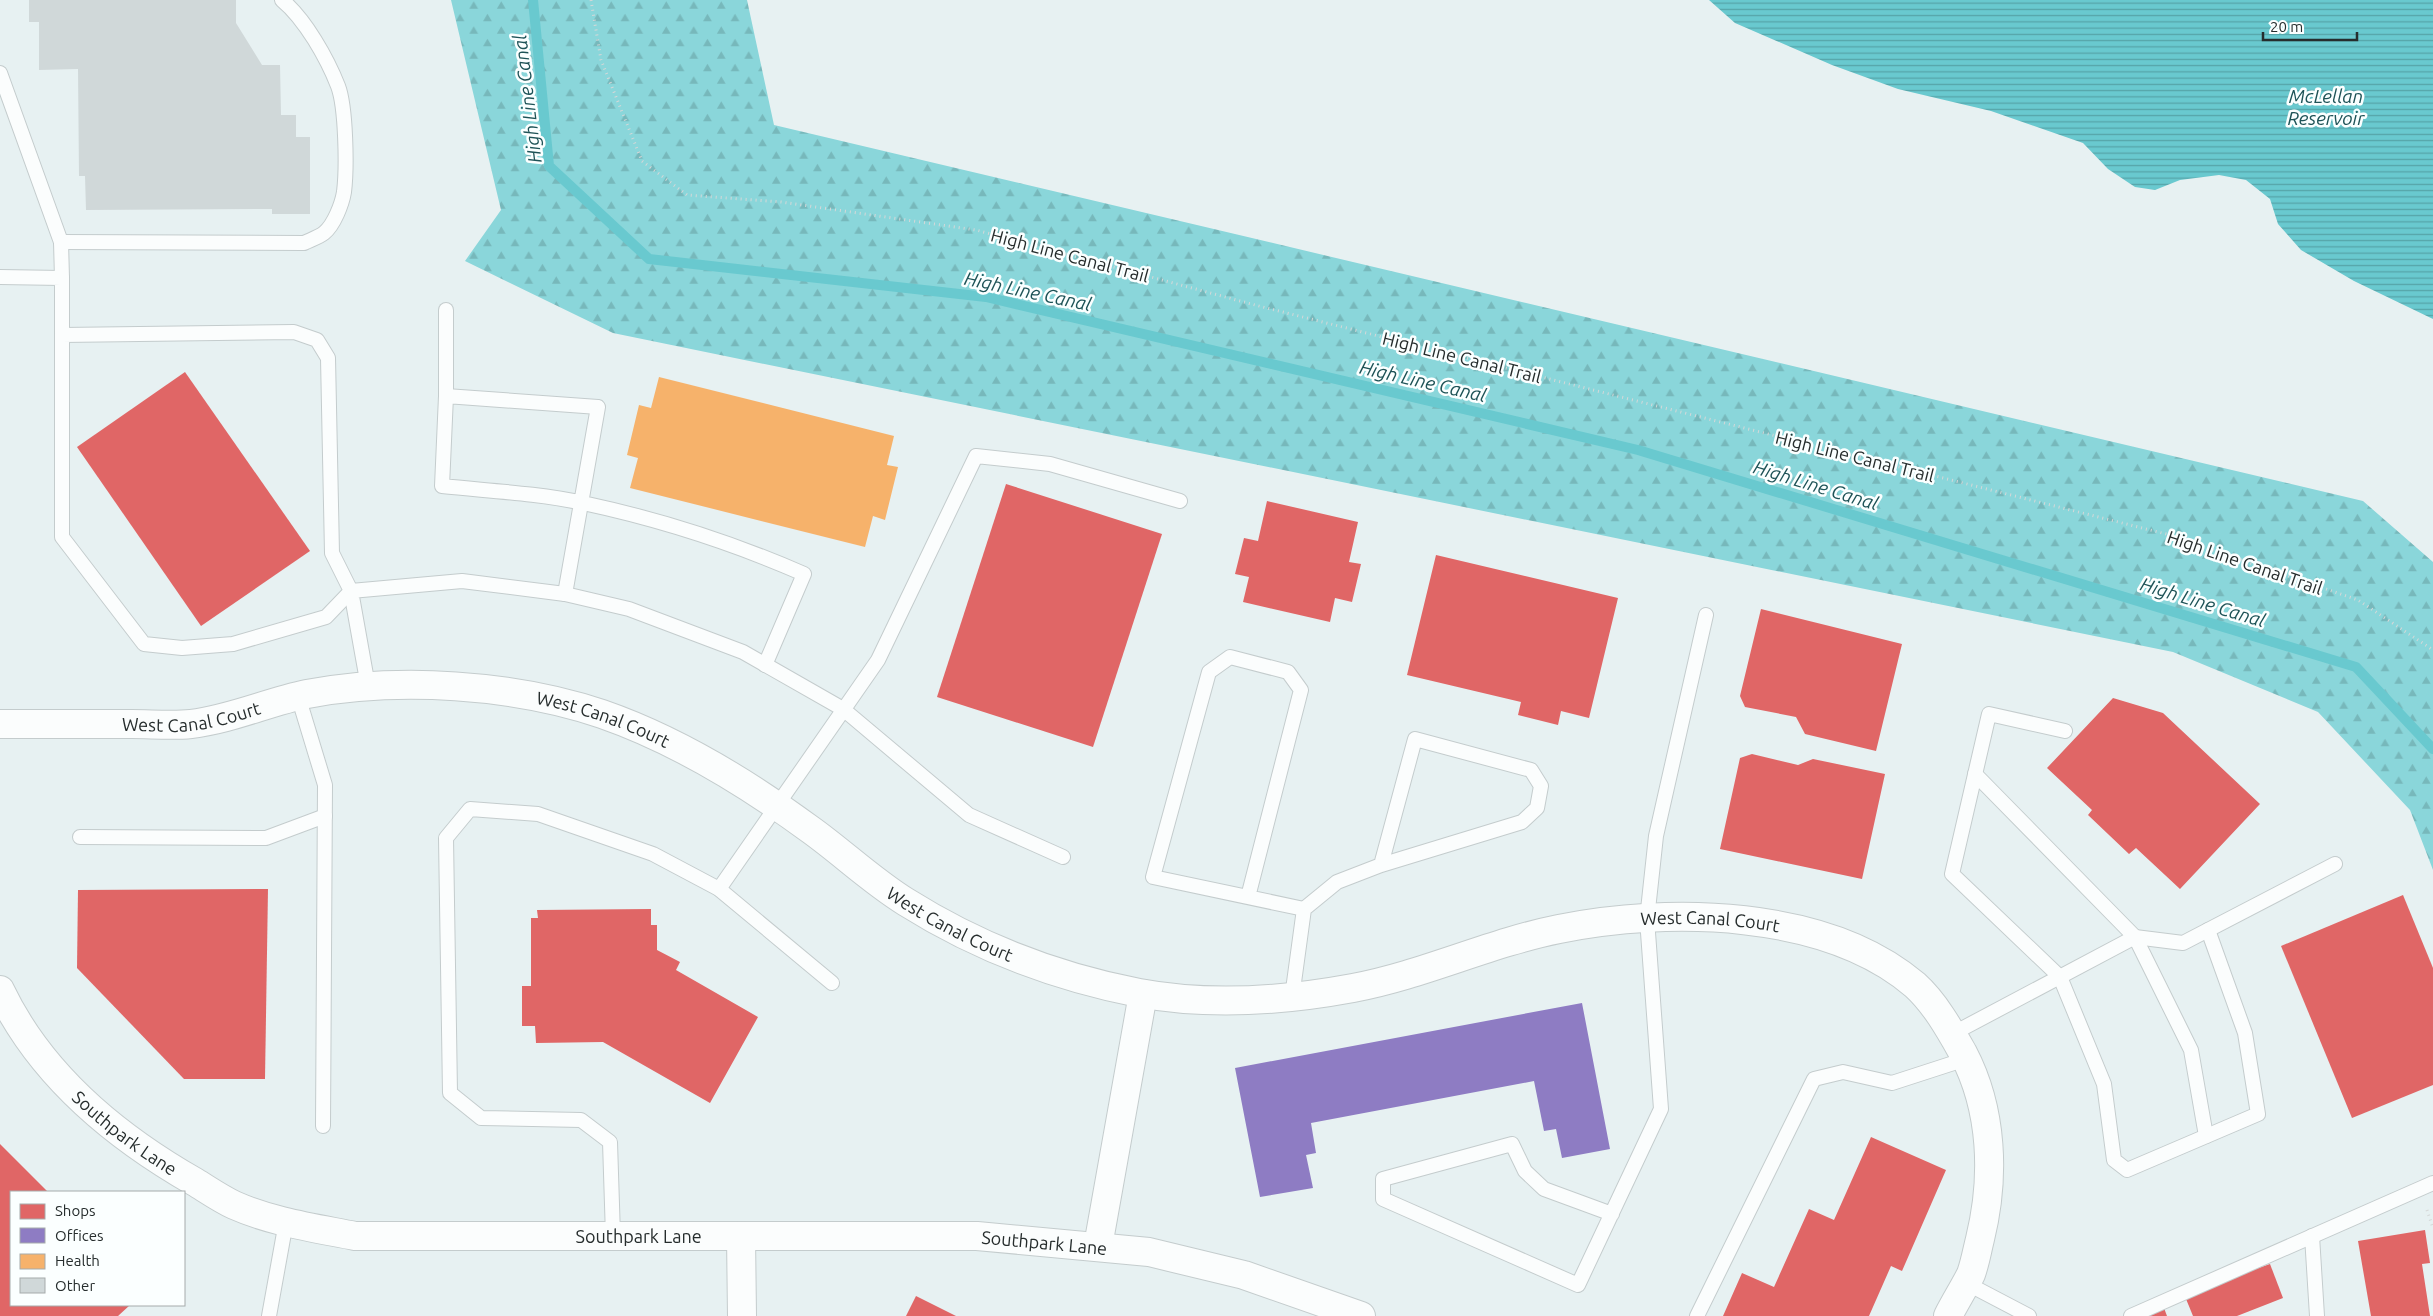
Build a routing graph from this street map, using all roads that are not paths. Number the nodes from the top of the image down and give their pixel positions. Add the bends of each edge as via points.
1 (282, 0) edge
2 (0, 73) edge
3 (61, 242) junction
4 (0, 277) edge
5 (62, 278) junction
6 (446, 310) dead end
7 (62, 335) junction
8 (446, 396) junction
9 (1180, 501) dead end
10 (582, 502) junction
11 (351, 591) junction
12 (565, 594) junction
13 (1706, 615) dead end
14 (765, 665) junction
15 (368, 686) junction
16 (298, 696) junction
17 (843, 709) junction
18 (0, 724) edge
19 (2065, 731) dead end
20 (1975, 774) junction
21 (776, 805) junction
22 (325, 816) junction
23 (80, 837) dead end
24 (1063, 857) dead end
25 (2335, 864) dead end
26 (1381, 865) junction
27 (719, 889) junction
28 (1248, 897) junction
29 (1304, 909) junction
30 (1647, 919) junction
31 (2208, 930) junction
32 (2135, 937) junction
33 (2060, 977) junction
34 (832, 983) dead end
35 (0, 990) edge
36 (1143, 994) junction
37 (1292, 998) junction
38 (1952, 1034) junction
39 (1966, 1059) junction
40 (323, 1126) dead end
41 (2206, 1136) junction
42 (2433, 1183) edge
43 (1612, 1214) junction
44 (286, 1222) junction
45 (613, 1236) junction
46 (741, 1236) junction
47 (2312, 1236) junction
48 (1098, 1246) junction
49 (1966, 1283) junction
50 (269, 1316) edge
51 (742, 1316) edge
52 (1361, 1316) edge
53 (1697, 1316) edge
54 (1948, 1316) edge
55 (2029, 1316) edge
56 (2130, 1316) edge
57 (2317, 1316) edge

1 - 3 lane via 294,10 315,42 338,86 344,110 344,193 325,232 304,243
2 - 3 lane
3 - 5 lane
4 - 5 lane
5 - 7 lane
6 - 8 lane
7 - 11 lane via 294,332 317,340 328,358 332,553
7 - 11 lane via 62,537 144,644 182,648 233,644 326,617
8 - 10 lane via 442,486
8 - 10 lane via 598,407
9 - 17 lane via 1050,464 976,456 878,660
10 - 12 lane
10 - 14 lane via 675,526 804,574
11 - 12 lane via 462,581
11 - 15 lane
12 - 14 lane via 629,609 743,652
13 - 30 lane via 1656,836
14 - 17 lane
15 - 16 street, West Canal Court
15 - 21 street, West Canal Court via 478,689 549,698 638,727 707,762
16 - 18 street, West Canal Court via 246,713 189,724
16 - 22 lane via 325,785
17 - 21 lane
17 - 24 lane via 969,815
19 - 20 lane via 1989,714
20 - 32 lane
20 - 33 lane via 1952,874
21 - 27 lane
21 - 36 street, West Canal Court via 901,900 950,928 1050,970
22 - 23 lane via 266,838
22 - 40 lane
25 - 31 lane
26 - 26 lane via 1522,822 1537,808 1541,786 1531,770 1415,740
26 - 29 lane via 1337,882
27 - 34 lane
27 - 45 lane via 653,854 538,814 470,809 446,838 450,1092 481,1118 581,1120 610,1142
28 - 28 lane via 1154,877 1209,672 1230,658 1288,672 1301,690
28 - 29 lane
29 - 37 lane
30 - 37 street, West Canal Court via 1560,928 1358,987
30 - 38 street, West Canal Court via 1744,918 1795,928 1848,946 1882,963 1917,987
30 - 43 lane via 1661,1109
31 - 32 lane via 2183,943
31 - 41 lane via 2245,1033 2258,1114
32 - 33 lane
32 - 41 lane via 2191,1050
33 - 38 lane
33 - 41 lane via 2104,1084 2114,1160 2127,1170
35 - 44 street, Southpark Lane via 26,1034 68,1087 110,1125 170,1168 234,1205
36 - 37 street, West Canal Court via 1227,1001
36 - 48 street
38 - 39 street, West Canal Court
39 - 49 street, West Canal Court via 1983,1101 1991,1180 1984,1225
39 - 53 lane via 1892,1083 1843,1072 1814,1080
42 - 47 lane
43 - 43 lane via 1578,1285 1384,1198 1384,1179 1512,1144 1524,1171 1544,1189
44 - 45 street, Southpark Lane via 356,1236
44 - 50 lane
45 - 46 street, Southpark Lane
46 - 48 street, Southpark Lane via 977,1236
46 - 51 street
47 - 56 lane
47 - 57 lane
48 - 52 street, Southpark Lane via 1149,1252 1244,1275
49 - 54 street, West Canal Court
49 - 55 lane

